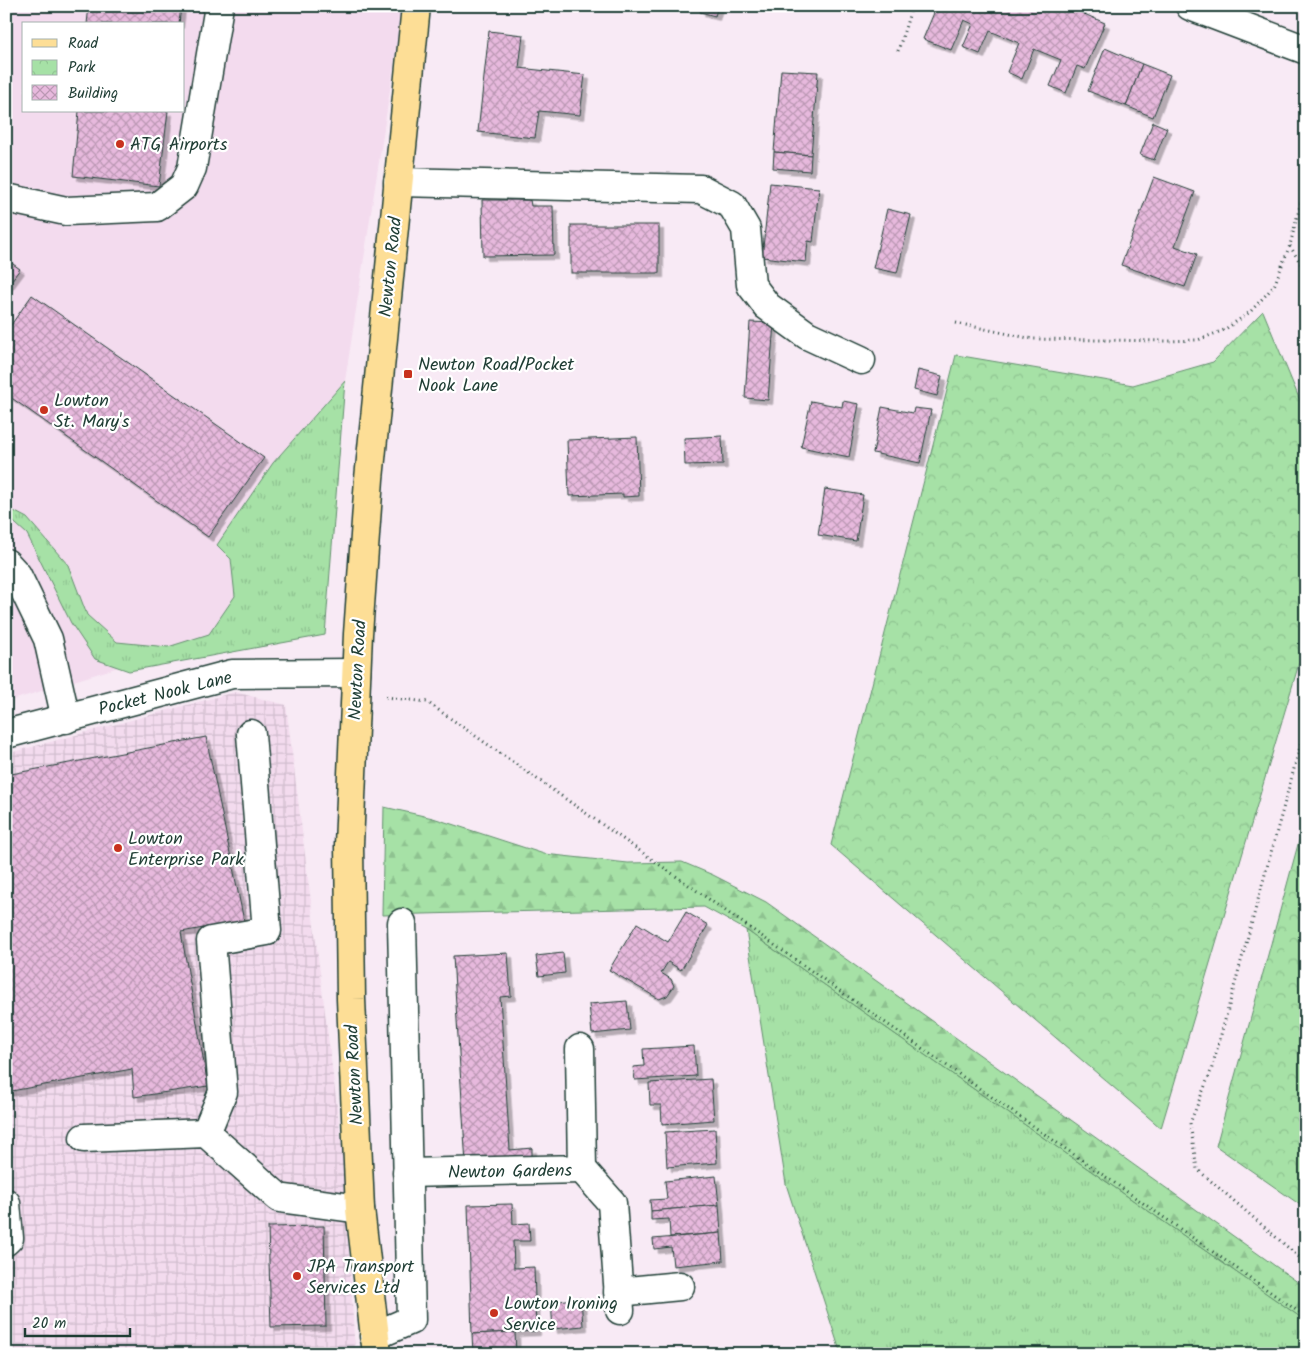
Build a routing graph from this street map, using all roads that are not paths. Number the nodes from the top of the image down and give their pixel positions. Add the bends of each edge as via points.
1 (219, 6) edge
2 (416, 6) edge
3 (1190, 6) edge
4 (1219, 11) edge
5 (1306, 50) edge
6 (398, 182) junction
7 (6, 198) edge
8 (861, 360) dead end
9 (6, 563) edge
10 (356, 674) junction
11 (66, 718) junction
12 (6, 734) edge
13 (251, 734) dead end
14 (402, 924) dead end
15 (580, 1049) dead end
16 (206, 1133) junction
17 (84, 1138) dead end
18 (582, 1169) junction
19 (407, 1173) junction
20 (6, 1203) edge
21 (360, 1209) junction
22 (6, 1241) edge
23 (680, 1286) dead end
24 (376, 1345) edge

1 - 7 street via 192,168 184,186 157,206 66,210
2 - 6 main road, Newton Road
3 - 4 street
4 - 5 street
6 - 8 street via 701,189 732,205 746,229 751,285 768,306 807,335
6 - 10 main road, Newton Road via 369,479
9 - 11 street via 17,575 48,639
10 - 11 street, Pocket Nook Lane via 232,674
10 - 21 main road, Newton Road via 349,845 351,1000
11 - 12 street, Pocket Nook Lane
13 - 16 street via 267,932 211,941 223,1092
14 - 19 street, Newton Road
15 - 18 street, Newton Gardens
16 - 17 street
16 - 21 street via 279,1198
18 - 19 street, Newton Gardens
18 - 23 street via 612,1203 619,1301
19 - 24 street, Newton Road via 411,1320
20 - 22 street via 9,1238
21 - 24 main road, Newton Road

